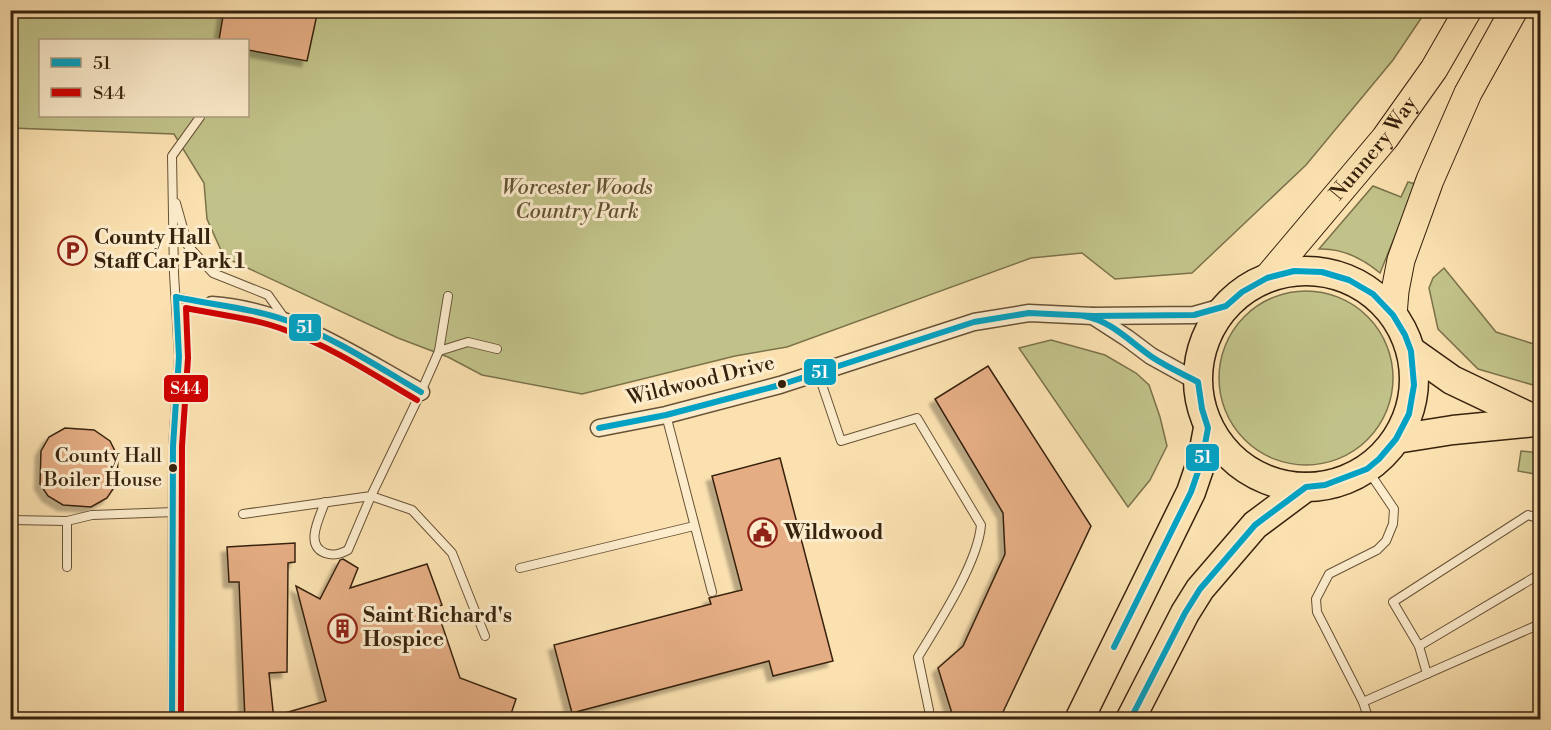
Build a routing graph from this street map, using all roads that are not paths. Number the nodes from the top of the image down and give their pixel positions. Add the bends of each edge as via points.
1 (1468, 10) edge
2 (1514, 10) edge
3 (200, 117) dead end
4 (172, 188) junction
5 (1267, 278) junction
6 (448, 296) dead end
7 (176, 297) junction
8 (212, 305) joint
9 (1226, 306) junction
10 (1393, 315) junction
11 (1093, 316) junction
12 (286, 321) junction
13 (497, 349) dead end
14 (439, 351) junction
15 (1411, 351) junction
16 (818, 373) junction
17 (1198, 382) junction
18 (422, 392) junction
19 (666, 415) junction
20 (1208, 428) junction
21 (599, 429) dead end
22 (1396, 439) junction
23 (1367, 469) junction
24 (1306, 487) junction
25 (371, 496) junction
26 (325, 502) junction
27 (174, 512) junction
28 (243, 514) dead end
29 (1540, 519) edge
30 (10, 520) edge
31 (67, 521) junction
32 (694, 525) junction
33 (67, 567) dead end
34 (520, 568) dead end
35 (1540, 574) edge
36 (712, 592) dead end
37 (1185, 613) junction
38 (1540, 624) edge
39 (485, 636) dead end
40 (1419, 646) junction
41 (1427, 674) junction
42 (1363, 702) junction
43 (929, 710) dead end
44 (172, 720) edge
45 (1079, 720) edge
46 (1130, 720) edge
47 (1136, 720) edge
48 (1369, 720) edge

1 - 5 main road, Nunnery Way via 1434,69 1385,138
2 - 10 main road via 1468,93 1430,180 1401,260
3 - 4 lane via 172,156
4 - 7 lane
4 - 12 lane via 188,246 213,273 268,295
5 - 9 highway
5 - 10 highway via 1294,271 1322,272 1349,280 1373,294
6 - 14 lane
7 - 8 lane
7 - 27 lane via 179,357 173,446
8 - 12 street
9 - 11 street, Wildwood Drive via 1194,315
9 - 17 highway via 1203,344
10 - 15 highway
11 - 16 street, Wildwood Drive via 1029,313 974,322
11 - 17 street
12 - 18 street
13 - 14 lane via 468,342
14 - 18 lane
15 - 22 highway via 1414,385 1408,414
15 - 22 highway via 1452,380 1540,422
16 - 19 street, Wildwood Drive
16 - 43 lane via 841,441 917,418 981,525 971,559 918,657
17 - 20 highway
18 - 25 lane
19 - 21 street, Wildwood Drive
19 - 32 lane
20 - 24 highway via 1228,456 1251,473
20 - 45 highway via 1191,492
22 - 23 highway
23 - 24 highway via 1325,485
23 - 42 lane via 1394,509 1389,534 1377,550 1329,574 1316,599 1317,612
24 - 37 highway via 1255,525 1216,569
25 - 26 lane
25 - 26 lane via 348,550 332,555 315,545 314,534
25 - 39 lane via 412,510 452,553
26 - 28 lane
27 - 31 lane via 92,515
27 - 44 lane
29 - 40 lane via 1528,515 1393,602
30 - 31 lane
31 - 33 lane
32 - 34 lane
32 - 36 lane
35 - 40 lane
37 - 46 highway
37 - 47 highway
38 - 41 lane
40 - 41 lane
41 - 42 lane
42 - 48 lane

